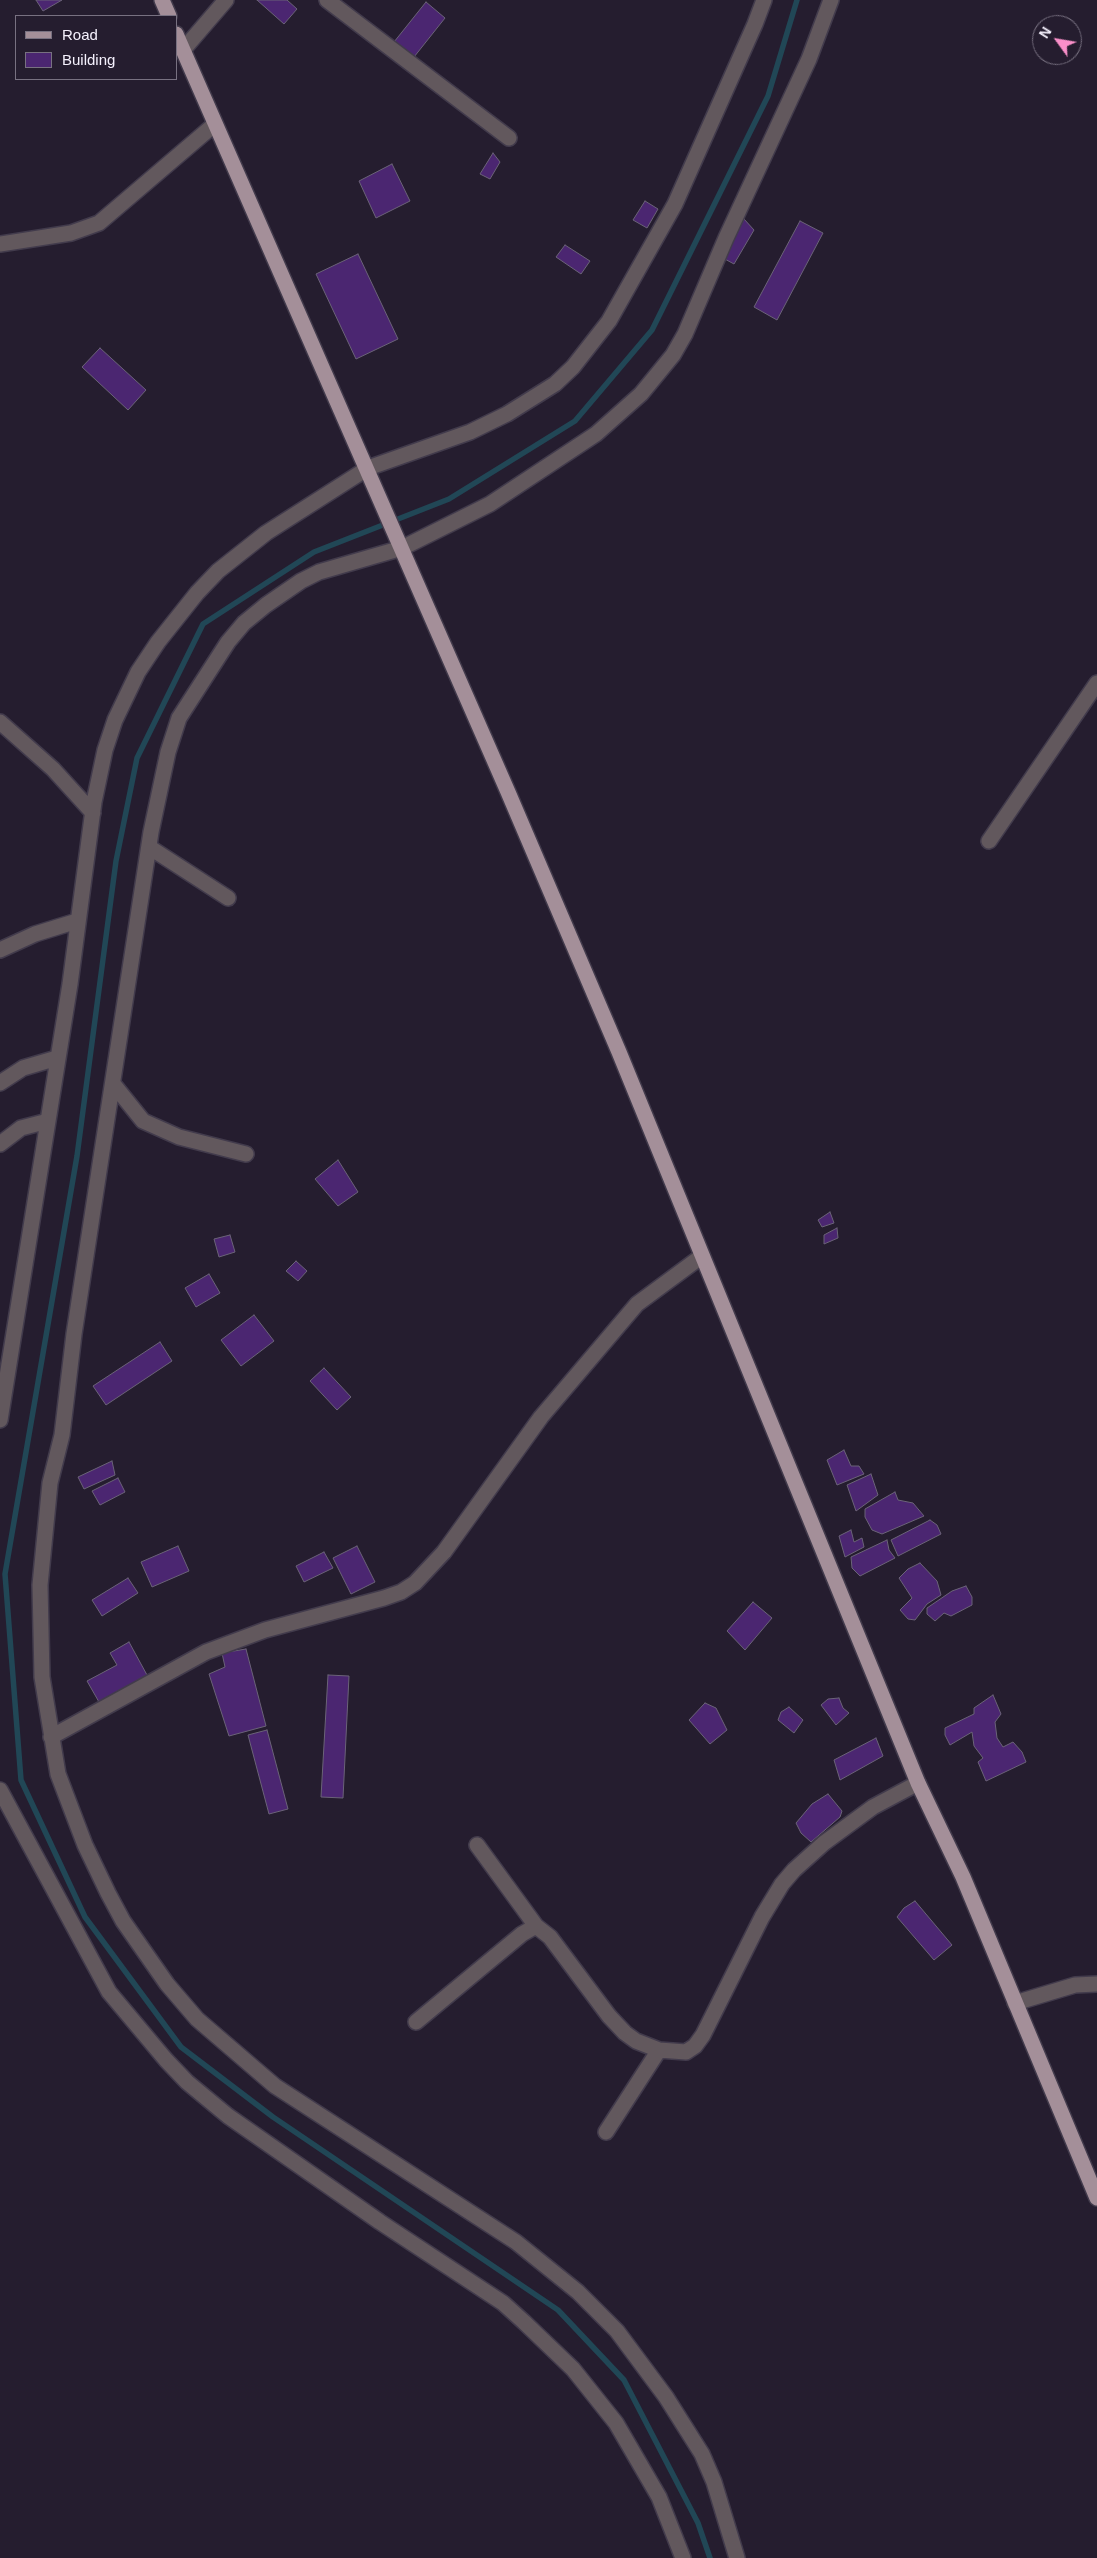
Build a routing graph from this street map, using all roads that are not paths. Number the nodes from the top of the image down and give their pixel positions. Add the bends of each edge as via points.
1 (162, 0) edge
2 (226, 0) edge
3 (327, 0) edge
4 (764, 0) edge
5 (831, 0) edge
6 (169, 15) edge
7 (178, 39) edge
8 (183, 50) junction
9 (215, 124) junction
10 (509, 138) dead end
11 (0, 244) edge
12 (368, 468) junction
13 (402, 548) junction
14 (1097, 683) edge
15 (0, 722) edge
16 (93, 813) junction
17 (989, 841) dead end
18 (149, 847) junction
19 (228, 898) dead end
20 (77, 921) junction
21 (0, 950) edge
22 (57, 1058) junction
23 (0, 1084) edge
24 (114, 1085) junction
25 (48, 1121) junction
26 (0, 1144) edge
27 (246, 1154) dead end
28 (702, 1256) junction
29 (6, 1344) edge
30 (0, 1420) edge
31 (51, 1737) junction
32 (918, 1783) junction
33 (0, 1790) edge
34 (477, 1845) dead end
35 (536, 1926) junction
36 (1097, 1984) edge
37 (1015, 2003) junction
38 (416, 2022) dead end
39 (659, 2050) junction
40 (606, 2132) dead end
41 (1097, 2198) edge
42 (683, 2558) edge
43 (737, 2558) edge

1 - 6 main road
2 - 8 street
3 - 10 street
4 - 12 street via 675,204 593,344 555,384 507,414 470,432
5 - 13 street via 809,60 673,354 641,394 596,434 490,504
7 - 8 main road
8 - 9 main road
9 - 11 street via 99,223 71,233
9 - 12 main road
12 - 13 main road
12 - 16 street via 266,533 218,571 178,616 138,672 115,720 105,750
13 - 18 street via 347,563 301,581 244,623 179,718 168,752
13 - 28 main road via 586,974
14 - 17 street
15 - 16 street via 53,769
16 - 20 street
18 - 19 street
18 - 24 street
20 - 21 street via 35,934
20 - 22 street
22 - 23 street via 23,1068
22 - 25 street
24 - 27 street via 143,1121 179,1137
24 - 31 street via 77,1315 62,1435 50,1483 46,1521 40,1629 42,1678
25 - 26 street via 21,1128
25 - 29 street
28 - 31 street via 637,1304 541,1418 444,1552 415,1583 384,1598 265,1630 206,1652
28 - 32 main road
29 - 30 street
31 - 43 street via 58,1774 88,1853 123,1921 167,1984 197,2019 275,2086 516,2242 578,2292 617,2332 666,2397 702,2454
32 - 37 main road via 963,1878
32 - 39 street via 874,1807 805,1859 782,1884 695,2046 686,2052
33 - 42 street via 109,1992 166,2060 228,2116 503,2303 531,2328 586,2383 616,2423 659,2497
34 - 35 street
35 - 38 street
35 - 39 street via 550,1937 618,2025 636,2041
36 - 37 street via 1075,1985
37 - 41 main road
39 - 40 street

